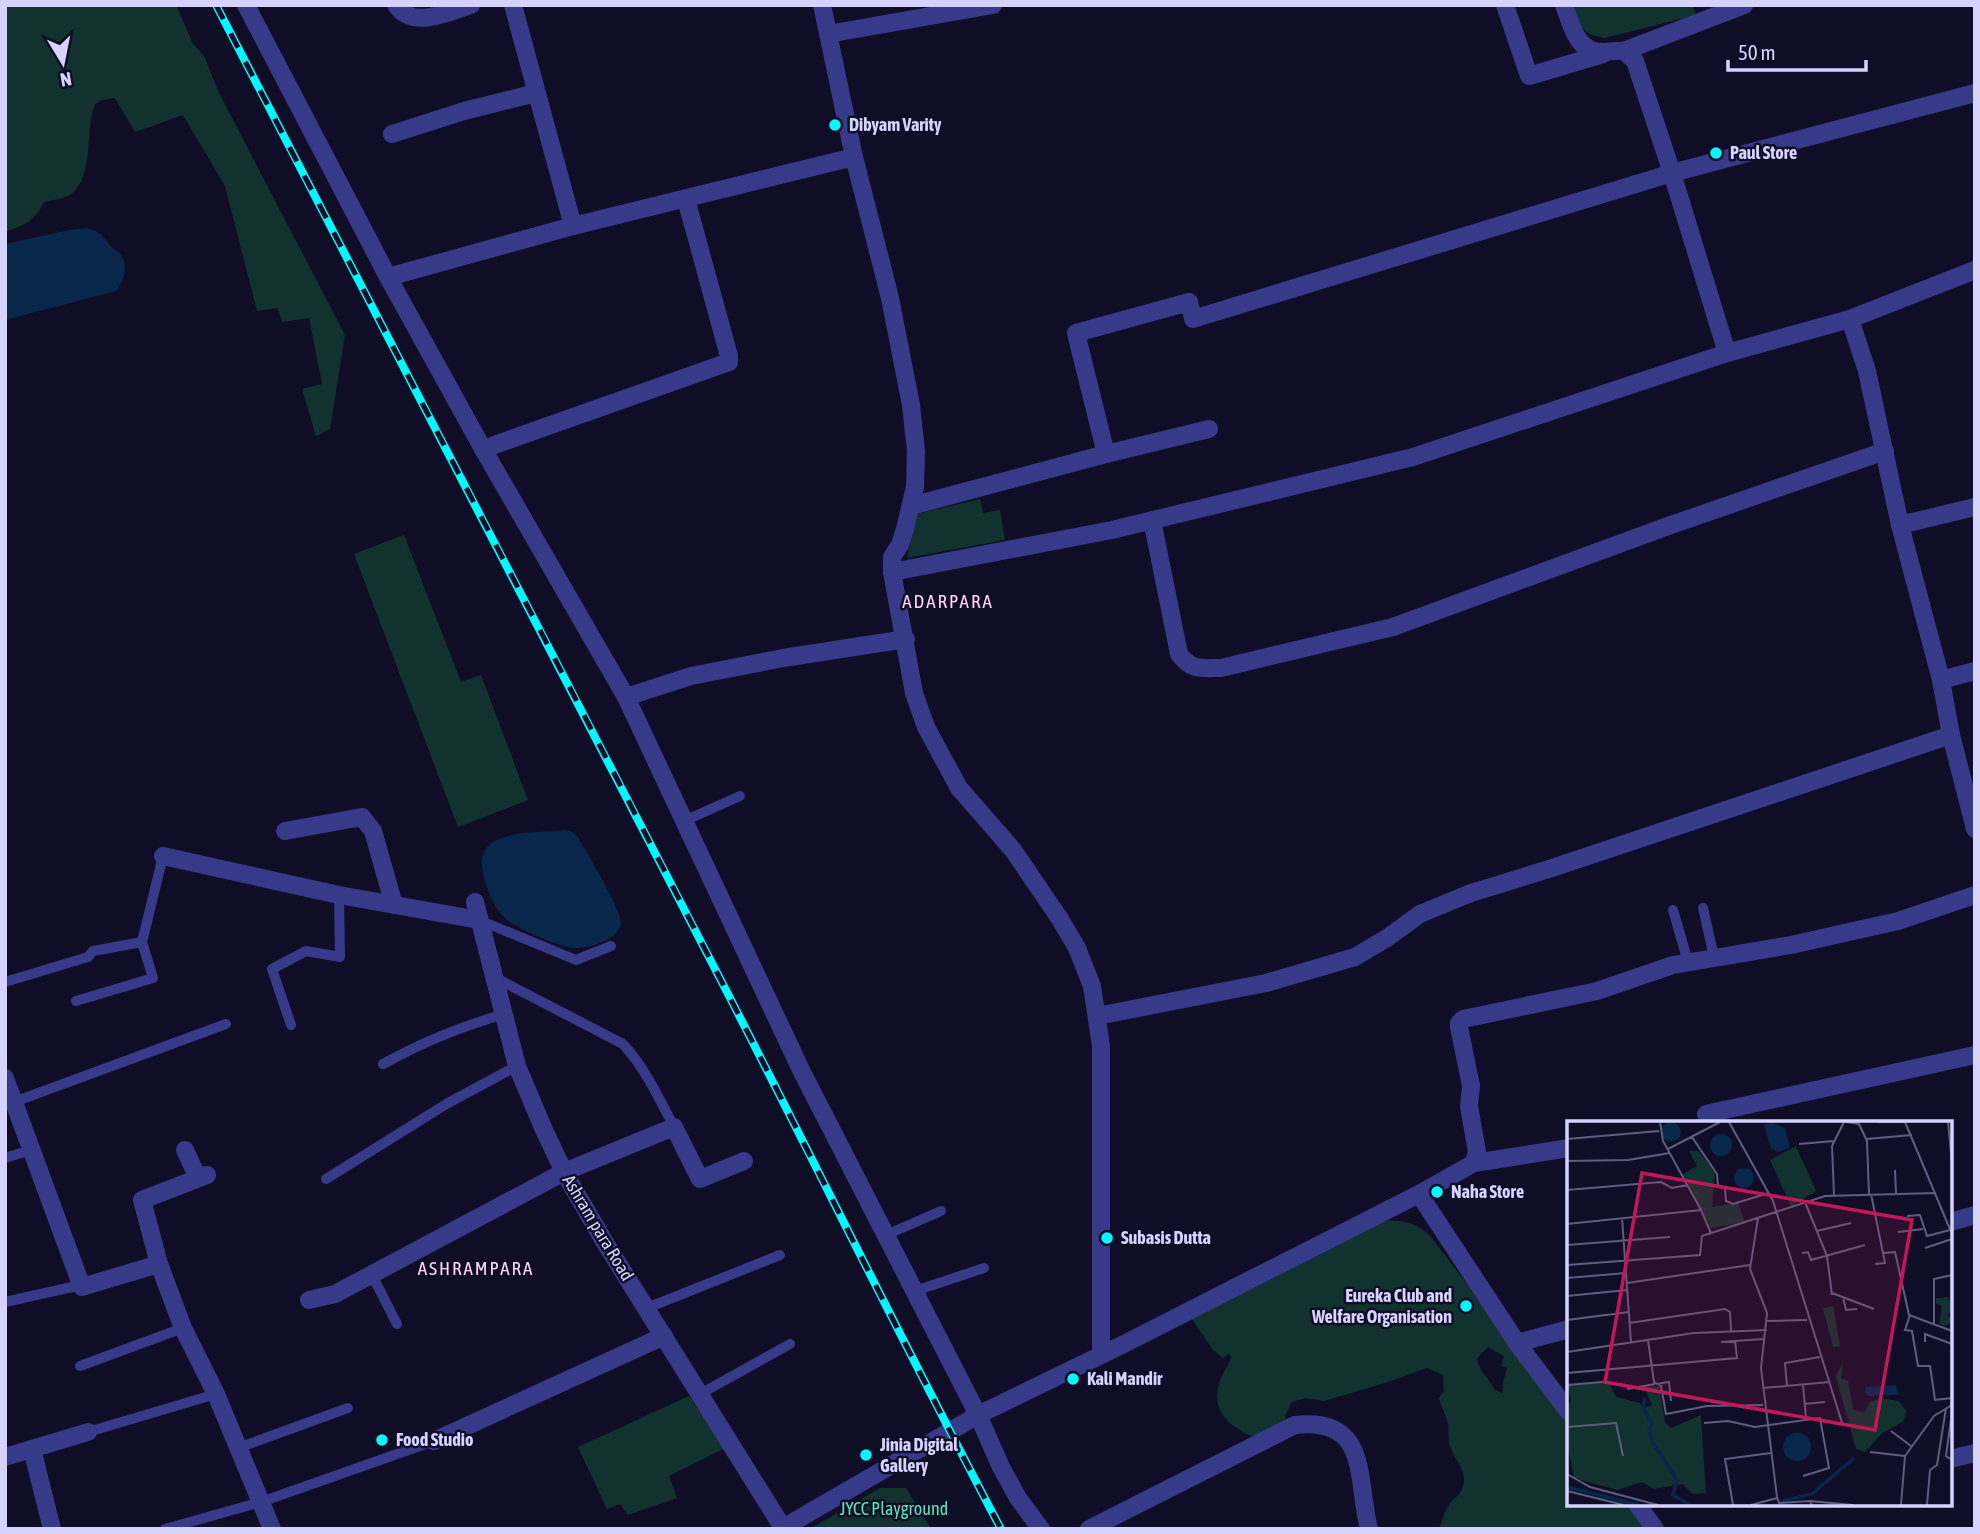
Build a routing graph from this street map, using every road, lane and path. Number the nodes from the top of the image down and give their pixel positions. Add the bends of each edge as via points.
1 (246, 5) edge
2 (396, 5) edge
3 (471, 5) edge
4 (513, 5) edge
5 (822, 5) edge
6 (993, 5) edge
7 (1505, 5) edge
8 (1564, 5) edge
9 (1744, 5) edge
10 (828, 34) junction
11 (1619, 51) junction
12 (536, 93) junction
13 (1975, 93) edge
14 (392, 134) dead end
15 (854, 157) junction
16 (1672, 173) junction
17 (686, 199) junction
18 (573, 226) junction
19 (1975, 270) edge
20 (388, 277) junction
21 (1850, 320) junction
22 (1727, 354) junction
23 (1209, 429) dead end
24 (483, 449) junction
25 (1885, 451) junction
26 (1106, 454) junction
27 (911, 506) junction
28 (1975, 507) edge
29 (1153, 520) junction
30 (1900, 525) junction
31 (892, 572) junction
32 (905, 639) junction
33 (1975, 671) edge
34 (1941, 680) junction
35 (626, 696) junction
36 (1951, 735) junction
37 (740, 796) dead end
38 (1972, 802) edge
39 (684, 821) junction
40 (1975, 829) edge
41 (285, 831) dead end
42 (163, 856) joint
43 (339, 895) junction
44 (1975, 895) edge
45 (475, 901) dead end
46 (394, 905) junction
47 (1703, 908) dead end
48 (1673, 910) dead end
49 (479, 920) junction
50 (142, 942) junction
51 (611, 946) dead end
52 (1714, 957) junction
53 (1688, 962) junction
54 (494, 977) junction
55 (5, 982) edge
56 (76, 1001) dead end
57 (503, 1014) junction
58 (1097, 1016) junction
59 (226, 1024) dead end
60 (291, 1025) dead end
61 (1975, 1055) edge
62 (383, 1064) dead end
63 (517, 1066) junction
64 (5, 1078) edge
65 (14, 1102) junction
66 (1706, 1114) dead end
67 (674, 1127) junction
68 (1567, 1149) edge
69 (31, 1150) junction
70 (185, 1150) dead end
71 (5, 1158) edge
72 (744, 1161) dead end
73 (1474, 1163) junction
74 (564, 1172) junction
75 (326, 1179) dead end
76 (1419, 1194) junction
77 (941, 1211) dead end
78 (1975, 1215) edge
79 (1952, 1221) edge
80 (886, 1235) junction
81 (780, 1255) dead end
82 (159, 1264) junction
83 (984, 1268) dead end
84 (372, 1275) junction
85 (81, 1285) junction
86 (915, 1291) junction
87 (309, 1300) dead end
88 (5, 1302) edge
89 (646, 1308) junction
90 (397, 1324) dead end
91 (183, 1328) junction
92 (1567, 1330) edge
93 (664, 1336) junction
94 (1517, 1343) junction
95 (790, 1344) dead end
96 (1101, 1355) junction
97 (80, 1366) dead end
98 (216, 1394) junction
99 (700, 1394) junction
100 (348, 1408) dead end
101 (1567, 1409) edge
102 (978, 1415) junction
103 (88, 1432) joint
104 (434, 1441) joint
105 (238, 1448) junction
106 (32, 1449) junction
107 (1975, 1453) edge
108 (5, 1457) edge
109 (1952, 1459) edge
110 (261, 1502) junction
111 (1638, 1506) edge
112 (782, 1528) edge
113 (52, 1529) edge
114 (165, 1529) edge
115 (272, 1529) edge
116 (1041, 1529) edge
117 (1089, 1529) edge
118 (1369, 1529) edge
119 (1655, 1529) edge

1 - 20 street
2 - 3 street via 400,12 418,18
4 - 12 street
5 - 10 street
6 - 10 street
7 - 11 street via 1529,76
8 - 11 street via 1584,46 1600,52
9 - 11 street
10 - 15 street
11 - 16 street via 1636,62
12 - 14 street
12 - 18 street
13 - 16 street
15 - 17 street
15 - 27 street via 890,298 911,405 916,469
16 - 22 street
16 - 26 street via 1193,319 1189,302 1076,333
17 - 18 street
17 - 24 street via 729,362
18 - 20 street
19 - 21 street
20 - 24 street
21 - 22 street
21 - 25 street
22 - 29 street via 1413,457
23 - 26 street
24 - 35 street
25 - 29 street via 1393,627 1221,668 1199,668 1179,654
25 - 30 street
26 - 27 street
27 - 31 street via 892,557
28 - 30 street
29 - 31 street
30 - 34 street
31 - 32 street
32 - 35 street via 691,676
32 - 58 street via 915,693 940,756 959,788 1013,850 1060,919 1092,986
33 - 34 street
34 - 36 street
35 - 39 street
36 - 38 street
36 - 58 street via 1471,893 1420,914 1355,957 1266,983
37 - 39 lane
38 - 40 street
39 - 80 street via 801,1070
41 - 46 street via 362,817 373,831
42 - 43 street
42 - 50 lane
43 - 46 street
43 - 60 lane via 340,957 306,951 272,969
44 - 52 street via 1898,920
45 - 49 street, Ashram para Road
46 - 49 street
47 - 52 lane
48 - 53 lane
49 - 51 lane via 576,960
49 - 54 street, Ashram para Road
50 - 55 lane via 93,951 88,957
50 - 56 lane via 153,978
52 - 53 street
53 - 73 street via 1597,991 1463,1019 1459,1023 1471,1086
54 - 57 street, Ashram para Road
54 - 67 lane via 623,1044
57 - 62 lane via 442,1034
57 - 63 street, Ashram para Road
58 - 96 street via 1101,1046
59 - 65 lane
61 - 66 street
63 - 74 street, Ashram para Road
63 - 75 lane
64 - 65 street
65 - 69 street
67 - 72 street via 700,1179
67 - 74 street
68 - 73 street
69 - 71 lane
69 - 85 street
70 - 82 street via 202,1177 142,1200
73 - 76 street
74 - 84 street
74 - 89 street, Ashram para Road
76 - 94 street
76 - 96 street
77 - 80 lane
78 - 79 street
80 - 86 street
81 - 89 lane
82 - 85 street
82 - 91 street
83 - 86 lane
84 - 87 street via 335,1294
84 - 90 lane
85 - 88 lane
86 - 102 street
89 - 93 street, Ashram para Road
91 - 97 lane
91 - 98 street
92 - 94 street
93 - 99 street, Ashram para Road
93 - 104 street
94 - 101 street
95 - 99 lane
96 - 102 street
98 - 103 lane
98 - 105 street
99 - 112 street, Ashram para Road
100 - 105 lane
102 - 112 street
102 - 116 street via 1018,1498
103 - 106 street
104 - 110 lane
105 - 110 street
106 - 108 street
106 - 113 street
107 - 109 street
110 - 114 lane
110 - 115 street
111 - 119 street
117 - 118 street via 1296,1425 1309,1424 1328,1427 1346,1436 1353,1446

